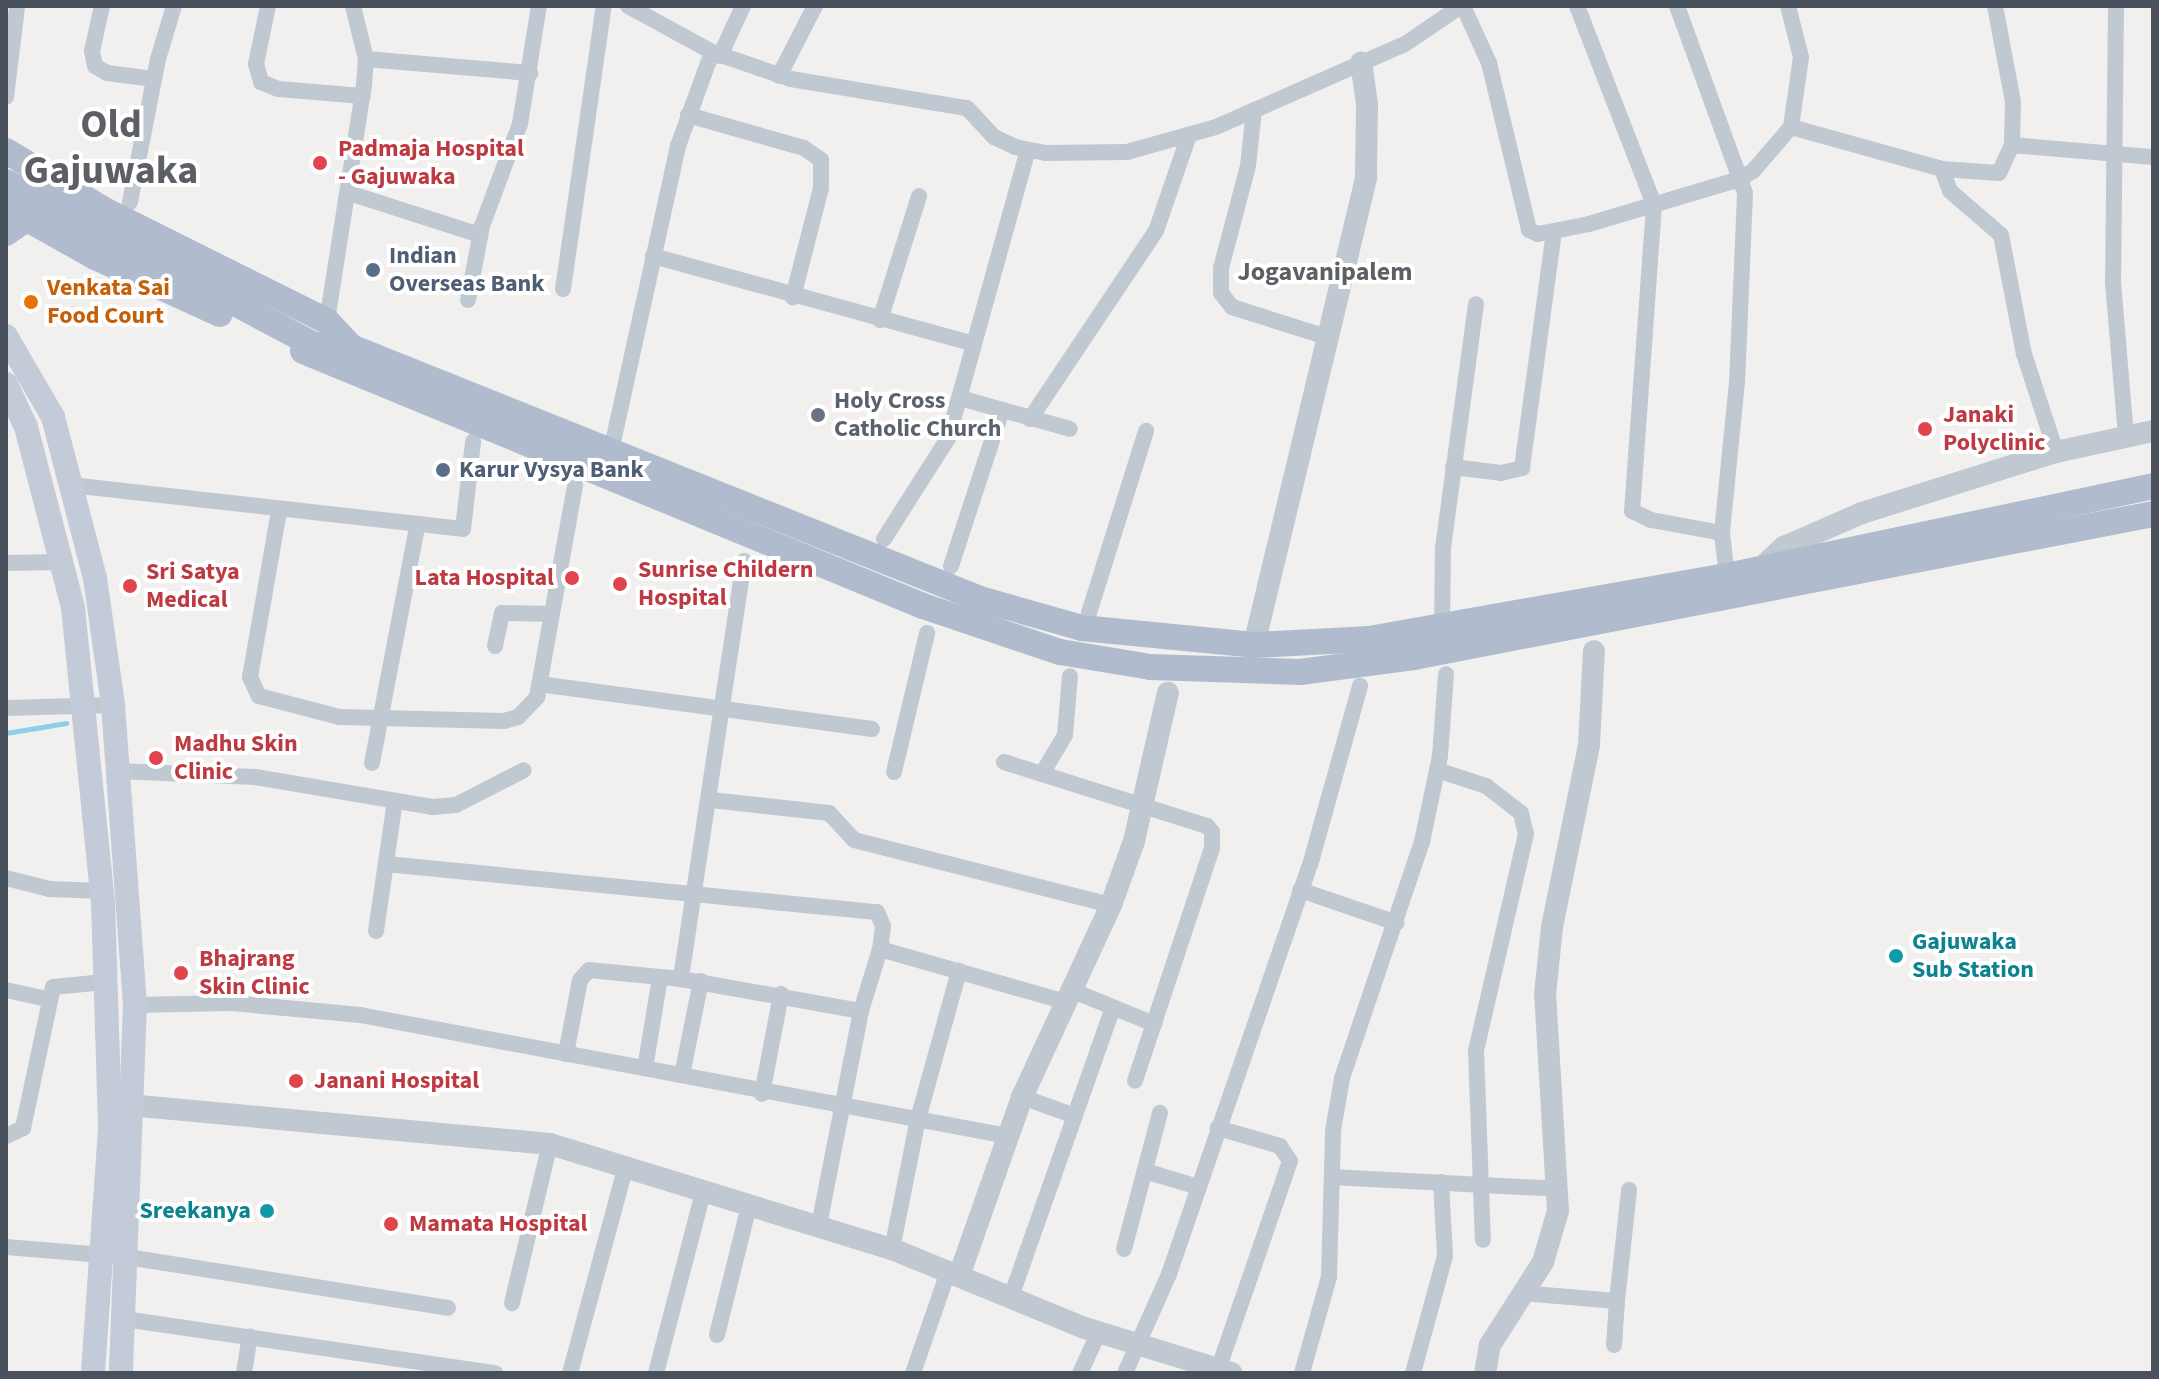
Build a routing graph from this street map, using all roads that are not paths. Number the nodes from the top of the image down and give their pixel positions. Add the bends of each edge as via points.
1 (102, 6) edge
2 (174, 6) edge
3 (268, 6) edge
4 (353, 6) edge
5 (539, 6) edge
6 (604, 6) edge
7 (628, 6) edge
8 (743, 6) edge
9 (815, 6) edge
10 (1462, 6) edge
11 (1577, 6) edge
12 (1677, 6) edge
13 (1788, 6) edge
14 (1995, 6) edge
15 (2116, 6) edge
16 (17, 7) edge
17 (716, 54) junction
18 (366, 59) junction
19 (1361, 62) junction
20 (530, 73) junction
21 (779, 76) junction
22 (154, 79) junction
23 (363, 96) junction
24 (6, 97) edge
25 (1254, 110) junction
26 (688, 115) junction
27 (1791, 127) junction
28 (1188, 138) junction
29 (2012, 145) junction
30 (1028, 150) junction
31 (6, 151) edge
32 (2115, 155) junction
33 (2153, 157) edge
34 (1942, 169) junction
35 (1743, 177) junction
36 (6, 182) edge
37 (349, 193) junction
38 (919, 196) dead end
39 (130, 202) dead end
40 (1654, 205) junction
41 (13, 219) edge
42 (1554, 231) junction
43 (480, 235) junction
44 (653, 256) junction
45 (563, 289) dead end
46 (793, 297) junction
47 (468, 300) dead end
48 (1476, 304) dead end
49 (880, 320) junction
50 (327, 321) junction
51 (6, 336) edge
52 (1330, 338) junction
53 (974, 344) junction
54 (357, 368) junction
55 (8, 392) edge
56 (960, 398) junction
57 (1002, 410) junction
58 (1030, 419) junction
59 (1070, 429) dead end
60 (1146, 431) dead end
61 (2153, 431) edge
62 (2126, 436) junction
63 (473, 442) dead end
64 (611, 451) junction
65 (2056, 452) junction
66 (1453, 467) junction
67 (71, 485) junction
68 (575, 485) dead end
69 (2153, 486) edge
70 (279, 511) junction
71 (2153, 514) edge
72 (417, 527) junction
73 (1722, 533) junction
74 (884, 539) dead end
75 (744, 561) dead end
76 (62, 562) junction
77 (6, 563) edge
78 (951, 566) dead end
79 (1760, 569) junction
80 (1727, 576) junction
81 (1089, 613) dead end
82 (552, 614) junction
83 (1442, 628) junction
84 (927, 633) dead end
85 (1254, 645) junction
86 (495, 646) dead end
87 (1594, 651) dead end
88 (1446, 674) dead end
89 (1070, 676) dead end
90 (539, 684) junction
91 (1360, 686) dead end
92 (1168, 693) dead end
93 (113, 705) junction
94 (6, 708) edge
95 (85, 708) junction
96 (724, 708) junction
97 (380, 719) junction
98 (872, 729) dead end
99 (1004, 762) dead end
100 (372, 763) dead end
101 (524, 770) dead end
102 (1437, 770) junction
103 (118, 771) junction
104 (894, 772) dead end
105 (1042, 774) junction
106 (711, 800) junction
107 (395, 801) junction
108 (1142, 805) junction
109 (386, 864) junction
110 (6, 878) edge
111 (1300, 890) junction
112 (102, 891) junction
113 (695, 895) junction
114 (1111, 905) junction
115 (1397, 923) junction
116 (376, 931) dead end
117 (880, 949) junction
118 (959, 971) junction
119 (660, 977) junction
120 (681, 979) junction
121 (701, 981) junction
122 (105, 982) junction
123 (6, 990) edge
124 (781, 994) junction
125 (1069, 996) junction
126 (47, 999) junction
127 (135, 1005) junction
128 (1113, 1007) junction
129 (861, 1011) junction
130 (1154, 1024) junction
131 (566, 1054) junction
132 (645, 1068) junction
133 (682, 1075) junction
134 (1135, 1081) dead end
135 (762, 1094) junction
136 (1022, 1097) junction
137 (129, 1105) junction
138 (842, 1107) junction
139 (1160, 1113) dead end
140 (1075, 1116) junction
141 (918, 1119) junction
142 (1218, 1128) junction
143 (6, 1136) edge
144 (1007, 1136) junction
145 (550, 1144) junction
146 (626, 1165) junction
147 (1145, 1171) junction
148 (1332, 1177) junction
149 (1441, 1182) junction
150 (1482, 1185) junction
151 (1198, 1187) junction
152 (1558, 1189) junction
153 (1629, 1190) dead end
154 (703, 1192) junction
155 (749, 1206) junction
156 (819, 1225) junction
157 (1483, 1240) dead end
158 (6, 1247) edge
159 (892, 1249) junction
160 (1124, 1249) dead end
161 (101, 1257) junction
162 (127, 1257) junction
163 (954, 1274) junction
164 (1521, 1293) junction
165 (1011, 1297) junction
166 (1617, 1301) junction
167 (512, 1303) dead end
168 (448, 1308) dead end
169 (124, 1319) junction
170 (1099, 1332) junction
171 (717, 1335) dead end
172 (250, 1336) junction
173 (1614, 1345) dead end
174 (1141, 1346) junction
175 (1222, 1372) edge
176 (93, 1373) edge
177 (121, 1373) edge
178 (244, 1373) edge
179 (495, 1373) edge
180 (570, 1373) edge
181 (656, 1373) edge
182 (913, 1373) edge
183 (1080, 1373) edge
184 (1125, 1373) edge
185 (1302, 1373) edge
186 (1413, 1373) edge
187 (1485, 1373) edge

1 - 22 street via 92,51 95,66 107,73
2 - 22 street
3 - 23 street via 256,64 261,82 278,89
4 - 18 street
5 - 20 street
6 - 45 street
7 - 17 street
8 - 17 street
9 - 21 street
10 - 19 street via 1427,32
10 - 42 street via 1489,63 1529,230
11 - 40 street
12 - 35 street
13 - 27 street via 1801,57
14 - 29 street via 2011,76
15 - 32 street
16 - 24 street
17 - 21 street
17 - 26 street
18 - 20 street
18 - 23 street
19 - 25 street
19 - 52 street via 1368,116 1366,177
20 - 43 street via 520,124
21 - 30 street via 952,104 976,112 994,137
22 - 39 street
23 - 37 street
25 - 28 street
25 - 52 street via 1248,166 1221,268 1221,293 1232,307
26 - 44 street
26 - 46 street via 804,148 821,160 821,188
27 - 34 street
27 - 35 street
28 - 30 street via 1127,152
28 - 58 street via 1156,231
29 - 32 street
29 - 34 street via 1999,173
30 - 53 street
31 - 50 main road via 106,211
32 - 33 street
32 - 62 street via 2114,320
34 - 65 street via 1950,191 2001,235 2024,354
35 - 40 street
35 - 73 street via 1736,396
36 - 54 main road
37 - 43 street
37 - 50 street
38 - 49 street
40 - 42 street
40 - 73 street via 1632,511 1651,520
41 - 54 main road
42 - 66 street via 1522,468 1501,473
43 - 47 street
44 - 46 street
44 - 64 street
46 - 49 street
48 - 66 street
49 - 53 street
50 - 54 main road
51 - 67 main road via 53,417
52 - 85 street
53 - 56 street
54 - 64 main road
54 - 71 main road via 923,606 1060,652 1151,667 1300,672 1414,657
55 - 76 main road
56 - 57 street
56 - 74 street via 941,452
57 - 58 street
57 - 78 street
58 - 59 street
60 - 81 street
61 - 62 street
62 - 65 street
63 - 72 street via 463,529
64 - 85 main road via 1032,616 1174,640
65 - 79 street via 1816,531 1784,547
66 - 83 street via 1443,548
67 - 70 street
67 - 93 main road via 95,578
68 - 82 street
69 - 79 main road
70 - 72 street
70 - 97 street via 252,663 253,687 270,701 315,713
72 - 97 street
73 - 80 street
75 - 96 street
76 - 77 street
76 - 95 main road
79 - 80 main road
80 - 83 main road
82 - 86 street via 502,613
82 - 90 street
83 - 85 main road via 1369,639
84 - 104 street
87 - 152 street via 1586,769 1552,927 1545,995
88 - 102 street
89 - 105 street via 1065,735
90 - 96 street
90 - 97 street via 529,709 504,721
91 - 111 street
92 - 108 street
93 - 95 street
93 - 103 main road
94 - 95 street
95 - 112 main road
96 - 98 street
96 - 106 street
97 - 100 street
99 - 105 street
101 - 107 street via 456,805
102 - 115 street
102 - 150 street via 1486,786 1521,813 1526,834 1476,1051
103 - 107 street via 255,777
103 - 127 main road
105 - 108 street
106 - 113 street
106 - 114 street via 829,813 854,840
107 - 109 street
108 - 114 street
108 - 130 street via 1207,826 1214,840
109 - 113 street
109 - 116 street
110 - 112 street via 49,889
111 - 115 street
111 - 142 street
112 - 122 main road
113 - 117 street via 877,912 883,926
113 - 120 street
114 - 125 street
115 - 148 street via 1367,995 1342,1078
117 - 118 street
117 - 129 street
118 - 125 street
118 - 141 street
119 - 120 street
119 - 131 street via 589,970 580,980
119 - 132 street
120 - 121 street
121 - 124 street
121 - 133 street
122 - 126 street via 64,982 53,987
122 - 161 main road via 110,1129
123 - 126 street
124 - 129 street
124 - 135 street
125 - 128 street
125 - 136 street
126 - 143 street via 23,1128
127 - 131 street via 231,1003 360,1015
127 - 137 main road
128 - 130 street
128 - 140 street
129 - 138 street
130 - 134 street
131 - 132 street
132 - 133 street
133 - 135 street
135 - 138 street
136 - 140 street
136 - 144 street
137 - 145 street
137 - 162 main road
138 - 141 street
138 - 156 street
139 - 147 street
140 - 165 street
141 - 144 street
141 - 159 street
142 - 151 street
142 - 175 street via 1280,1146 1290,1161
144 - 163 street
145 - 146 street
145 - 167 street
146 - 154 street
146 - 180 street
147 - 151 street
147 - 160 street
148 - 149 street
148 - 185 street via 1329,1277
149 - 150 street
149 - 186 street via 1445,1256
150 - 152 street
150 - 157 street
151 - 174 street
152 - 164 street via 1558,1211 1543,1262
153 - 166 street
154 - 155 street
154 - 181 street
155 - 156 street
155 - 171 street
156 - 159 street
158 - 161 street
159 - 163 street
161 - 162 street
161 - 176 main road
162 - 168 street
162 - 169 main road
163 - 165 street
163 - 182 street
164 - 166 street
164 - 187 street via 1490,1345
165 - 170 street
166 - 173 street
169 - 172 street
169 - 177 main road
170 - 174 street
170 - 183 street
172 - 178 street
172 - 179 street
174 - 175 street
174 - 184 street

